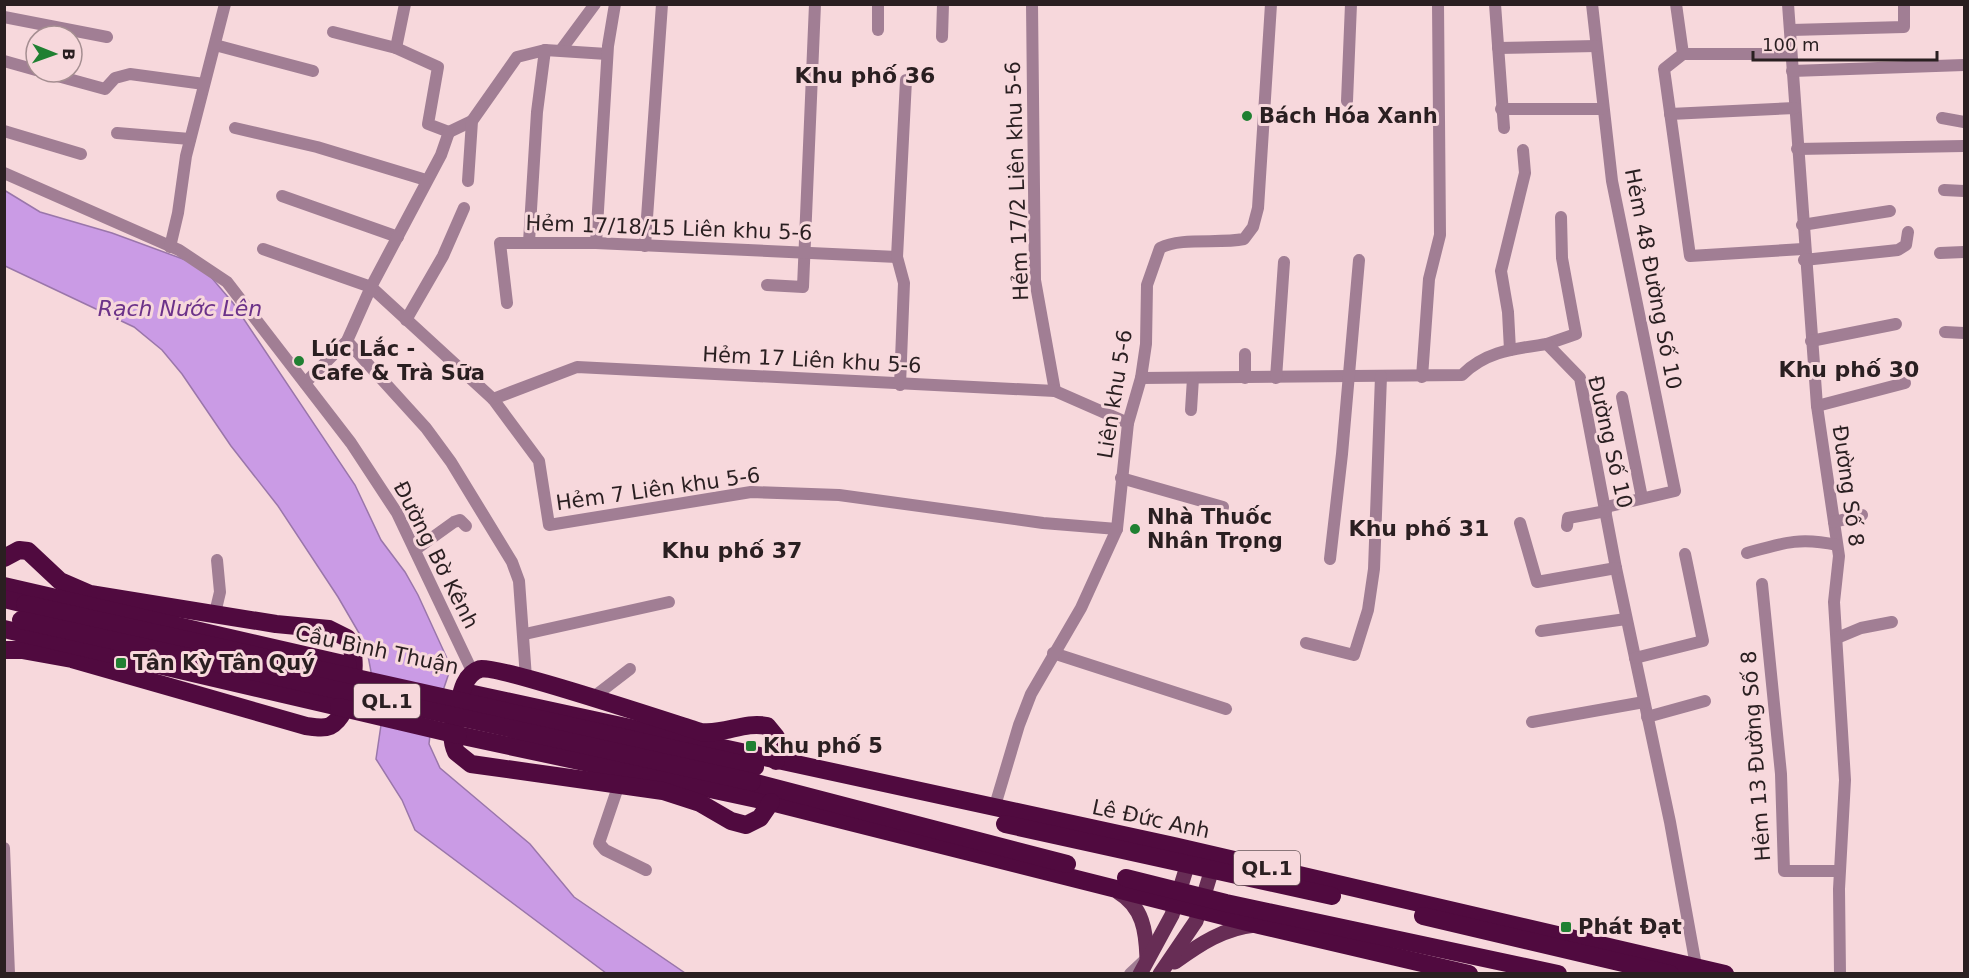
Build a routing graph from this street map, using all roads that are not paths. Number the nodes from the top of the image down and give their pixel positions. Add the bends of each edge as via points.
1 (225, 4) edge
2 (405, 4) edge
3 (595, 4) edge
4 (615, 4) edge
5 (662, 4) edge
6 (815, 4) edge
7 (878, 4) edge
8 (943, 4) edge
9 (1032, 4) edge
10 (1271, 4) edge
11 (1351, 4) edge
12 (1438, 4) edge
13 (1495, 4) edge
14 (1592, 4) edge
15 (1676, 4) edge
16 (1788, 4) edge
17 (1904, 4) edge
18 (4, 17) edge
19 (878, 30) dead end
20 (1791, 30) junction
21 (333, 32) dead end
22 (107, 37) dead end
23 (942, 37) dead end
24 (215, 45) junction
25 (1596, 46) junction
26 (396, 48) junction
27 (1498, 48) junction
28 (545, 50) junction
29 (561, 50) junction
30 (607, 54) junction
31 (1683, 54) junction
32 (1791, 54) junction
33 (4, 61) edge
34 (1965, 65) edge
35 (24, 67) edge
36 (313, 71) dead end
37 (1792, 71) junction
38 (906, 80) dead end
39 (84, 83) edge
40 (204, 84) junction
41 (1347, 101) dead end
42 (1795, 108) junction
43 (1501, 109) junction
44 (1602, 109) junction
45 (1670, 114) junction
46 (1942, 118) dead end
47 (472, 122) junction
48 (1965, 122) edge
49 (235, 128) dead end
50 (1504, 128) dead end
51 (4, 131) edge
52 (449, 132) junction
53 (117, 133) dead end
54 (190, 139) junction
55 (1965, 146) edge
56 (1797, 149) junction
57 (1522, 150) dead end
58 (81, 154) dead end
59 (4, 173) edge
60 (426, 180) junction
61 (468, 181) dead end
62 (1944, 190) dead end
63 (1965, 191) edge
64 (282, 196) dead end
65 (464, 208) dead end
66 (1890, 211) dead end
67 (1562, 217) dead end
68 (1802, 225) junction
69 (1908, 232) dead end
70 (398, 237) junction
71 (529, 242) junction
72 (596, 243) junction
73 (645, 246) junction
74 (170, 248) junction
75 (263, 249) dead end
76 (806, 251) junction
77 (1965, 252) edge
78 (1940, 253) dead end
79 (1804, 255) junction
80 (897, 256) junction
81 (1359, 260) dead end
82 (1284, 262) dead end
83 (767, 285) dead end
84 (371, 287) junction
85 (507, 303) dead end
86 (405, 320) junction
87 (1896, 324) dead end
88 (1945, 332) dead end
89 (1965, 333) edge
90 (347, 341) junction
91 (1811, 341) junction
92 (1547, 344) junction
93 (1510, 350) junction
94 (1245, 354) dead end
95 (1350, 376) junction
96 (1381, 376) junction
97 (1422, 377) junction
98 (1141, 378) junction
99 (1193, 378) junction
100 (1245, 378) junction
101 (1276, 378) junction
102 (305, 382) junction
103 (1905, 383) dead end
104 (900, 385) junction
105 (1055, 391) junction
106 (1622, 398) dead end
107 (493, 399) junction
108 (1817, 406) junction
109 (1191, 410) dead end
110 (1128, 423) junction
111 (1121, 478) junction
112 (1642, 498) junction
113 (1223, 507) dead end
114 (1606, 509) junction
115 (1862, 515) dead end
116 (1834, 522) junction
117 (1520, 523) dead end
118 (466, 526) dead end
119 (1567, 526) dead end
120 (1117, 529) junction
121 (1837, 545) junction
122 (415, 550) junction
123 (1747, 553) dead end
124 (1685, 554) dead end
125 (4, 558) edge
126 (1330, 559) dead end
127 (217, 560) dead end
128 (1616, 568) junction
129 (1762, 584) dead end
130 (4, 586) edge
131 (4, 599) edge
132 (669, 602) dead end
133 (215, 612) junction
134 (17, 613) edge
135 (1626, 619) junction
136 (1892, 622) dead end
137 (4, 628) edge
138 (1541, 631) dead end
139 (525, 634) junction
140 (1837, 638) junction
141 (1306, 644) dead end
142 (4, 650) edge
143 (1053, 652) junction
144 (1635, 658) junction
145 (630, 669) dead end
146 (473, 673) junction
147 (526, 678) junction
148 (591, 699) junction
149 (1705, 701) dead end
150 (1644, 702) junction
151 (1226, 709) dead end
152 (1647, 717) junction
153 (1532, 722) dead end
154 (776, 761) junction
155 (754, 775) junction
156 (619, 784) junction
157 (771, 802) junction
158 (992, 815) junction
159 (4, 848) edge
160 (1188, 863) junction
161 (1212, 868) junction
162 (646, 870) dead end
163 (1839, 871) junction
164 (1100, 878) junction
165 (1179, 897) junction
166 (1202, 903) junction
167 (1259, 924) junction
168 (1146, 958) junction
169 (1476, 965) edge
170 (1696, 966) junction
171 (1161, 972) edge
172 (9, 974) edge
173 (1130, 974) edge
174 (1140, 974) edge
175 (1469, 974) edge
176 (1558, 974) edge
177 (1670, 974) edge
178 (1725, 974) edge
179 (1840, 974) edge

1 - 24 street
2 - 26 street
3 - 29 street
4 - 30 street
5 - 73 street
6 - 76 street
7 - 19 street
8 - 23 street
9 - 105 street, Hẻm 17/2 Liên khu 5-6 via 1035,280
10 - 98 street, Liên khu 5-6 via 1258,208 1253,227 1244,239 1170,243 1160,248 1148,285
11 - 41 street
12 - 97 street via 1440,235 1429,279
13 - 27 street
14 - 25 street, Hẻm 48 Đường Số 10
15 - 31 street
16 - 20 street, Đường Số 8
17 - 20 street via 1905,27
18 - 22 street
20 - 32 street, Đường Số 8
21 - 26 street
24 - 36 street
24 - 40 street
25 - 27 street
25 - 44 street, Hẻm 48 Đường Số 10
26 - 52 street via 438,67 428,124
27 - 43 street
28 - 29 street
28 - 47 street via 517,57
28 - 71 street
29 - 30 street
30 - 72 street
31 - 32 street
31 - 45 street via 1664,69
32 - 37 street, Đường Số 8
33 - 35 street
34 - 37 street
37 - 42 street, Đường Số 8
38 - 80 street
39 - 40 street via 105,89 116,78 130,74
40 - 54 street
42 - 45 street
42 - 56 street, Đường Số 8
43 - 44 street
43 - 50 street
44 - 112 street, Hẻm 48 Đường Số 10 via 1612,181 1675,491
45 - 79 street via 1690,256
46 - 48 street
47 - 52 street
47 - 61 street
49 - 60 street via 317,147
51 - 58 street
52 - 60 street
53 - 54 street
54 - 74 street
55 - 56 street
56 - 68 street, Đường Số 8
57 - 93 street via 1525,173 1501,271
59 - 74 street, Đường Bờ Kênh
60 - 70 street
62 - 63 street
64 - 70 street
65 - 86 street via 443,256
66 - 68 street
67 - 92 street via 1562,258 1576,334
68 - 79 street, Đường Số 8
69 - 79 street via 1906,245 1898,250
70 - 84 street
71 - 72 street, Hẻm 17/18/15 Liên khu 5-6
71 - 85 street, Hẻm 17/18/15 Liên khu 5-6 via 500,243
72 - 73 street, Hẻm 17/18/15 Liên khu 5-6
73 - 76 street, Hẻm 17/18/15 Liên khu 5-6
74 - 102 street, Đường Bờ Kênh via 226,282
75 - 84 street, Hẻm 7 Liên khu 5-6
76 - 80 street, Hẻm 17/18/15 Liên khu 5-6
76 - 83 street via 803,287
77 - 78 street
79 - 91 street, Đường Số 8
80 - 104 street via 904,283
81 - 95 street
82 - 101 street
84 - 86 street, Hẻm 7 Liên khu 5-6
84 - 90 street
86 - 107 street, Hẻm 7 Liên khu 5-6
87 - 91 street
88 - 89 street
90 - 102 street
90 - 139 street via 426,428 512,562 519,581
91 - 108 street, Đường Số 8
92 - 93 street
92 - 114 street, Đường Số 10 via 1580,378
93 - 97 street via 1478,360 1462,375
94 - 100 street
95 - 96 street
95 - 101 street
95 - 126 street
96 - 97 street
96 - 141 street via 1374,568 1368,610 1354,655
98 - 99 street
98 - 110 street, Liên khu 5-6
99 - 100 street
99 - 109 street
100 - 101 street
102 - 122 street, Đường Bờ Kênh via 397,513
103 - 108 street
104 - 105 street, Hẻm 17 Liên khu 5-6
104 - 107 street, Hẻm 17 Liên khu 5-6 via 577,367
105 - 110 street, Hẻm 17 Liên khu 5-6
106 - 112 street
107 - 120 street, Hẻm 7 Liên khu 5-6 via 539,462 549,525 751,492 839,495 1043,523
108 - 116 street, Đường Số 8
110 - 111 street, Liên khu 5-6
111 - 113 street
111 - 120 street, Liên khu 5-6
112 - 114 street, Hẻm 48 Đường Số 10
114 - 119 street, Hẻm 48 Đường Số 10 via 1568,518
114 - 128 street, Đường Số 10
115 - 116 street
116 - 121 street, Đường Số 8
117 - 128 street via 1537,582
118 - 122 street via 460,520 454,522
120 - 143 street, Liên khu 5-6 via 1080,608
121 - 123 street via 1796,540
121 - 140 street, Đường Số 8
122 - 146 street, Đường Bờ Kênh
124 - 144 street via 1702,641
125 - 133 highway via 19,550 28,551 60,581 90,594
127 - 133 street via 220,592
128 - 135 street, Đường Số 10
129 - 163 street, Hẻm 13 Đường Số 8 via 1781,774 1784,871
130 - 154 highway, Cầu Bình Thuận / QL.1
131 - 134 highway, QL.1
132 - 139 street
133 - 142 highway via 329,629 347,638 355,659 348,698 335,722 322,728 306,726 72,659
134 - 155 highway, QL.1, bridge
135 - 138 street
135 - 144 street, Đường Số 10
136 - 140 street
137 - 157 highway, QL.1, bridge
139 - 147 street
140 - 163 street, Đường Số 8 via 1845,780
143 - 151 street
143 - 158 street, Liên khu 5-6 via 1019,725
144 - 150 street, Đường Số 10
145 - 148 street
146 - 147 highway via 485,668
146 - 156 highway via 463,687 452,731 453,745 460,758 479,766
147 - 148 highway
148 - 154 highway via 701,732 719,733 751,724 767,726 776,737
149 - 152 street
150 - 152 street, Đường Số 10
150 - 153 street
152 - 170 street, Đường Số 10
154 - 158 highway, Lê Đức Anh / QL.1
155 - 158 highway, Lê Đức Anh / QL.1
155 - 164 highway, QL.1
156 - 157 highway via 683,797 746,825 760,818
156 - 162 street via 599,843 605,850
157 - 164 highway, QL.1
158 - 160 highway, Lê Đức Anh / QL.1
158 - 170 highway, Lê Đức Anh / QL.1 via 1174,846
159 - 172 street
160 - 161 highway, Lê Đức Anh / QL.1
160 - 165 main road
161 - 166 main road
161 - 177 highway, Lê Đức Anh / QL.1
163 - 179 street, Đường Số 8
164 - 165 highway, QL.1
164 - 168 main road via 1135,905 1146,933
165 - 166 highway, QL.1
165 - 168 main road
166 - 167 highway, QL.1
166 - 169 highway, QL.1
166 - 171 main road via 1190,933
167 - 171 main road via 1227,930
167 - 175 highway, QL.1
168 - 173 street
168 - 174 main road
169 - 176 highway, QL.1
170 - 178 highway, Lê Đức Anh / QL.1

